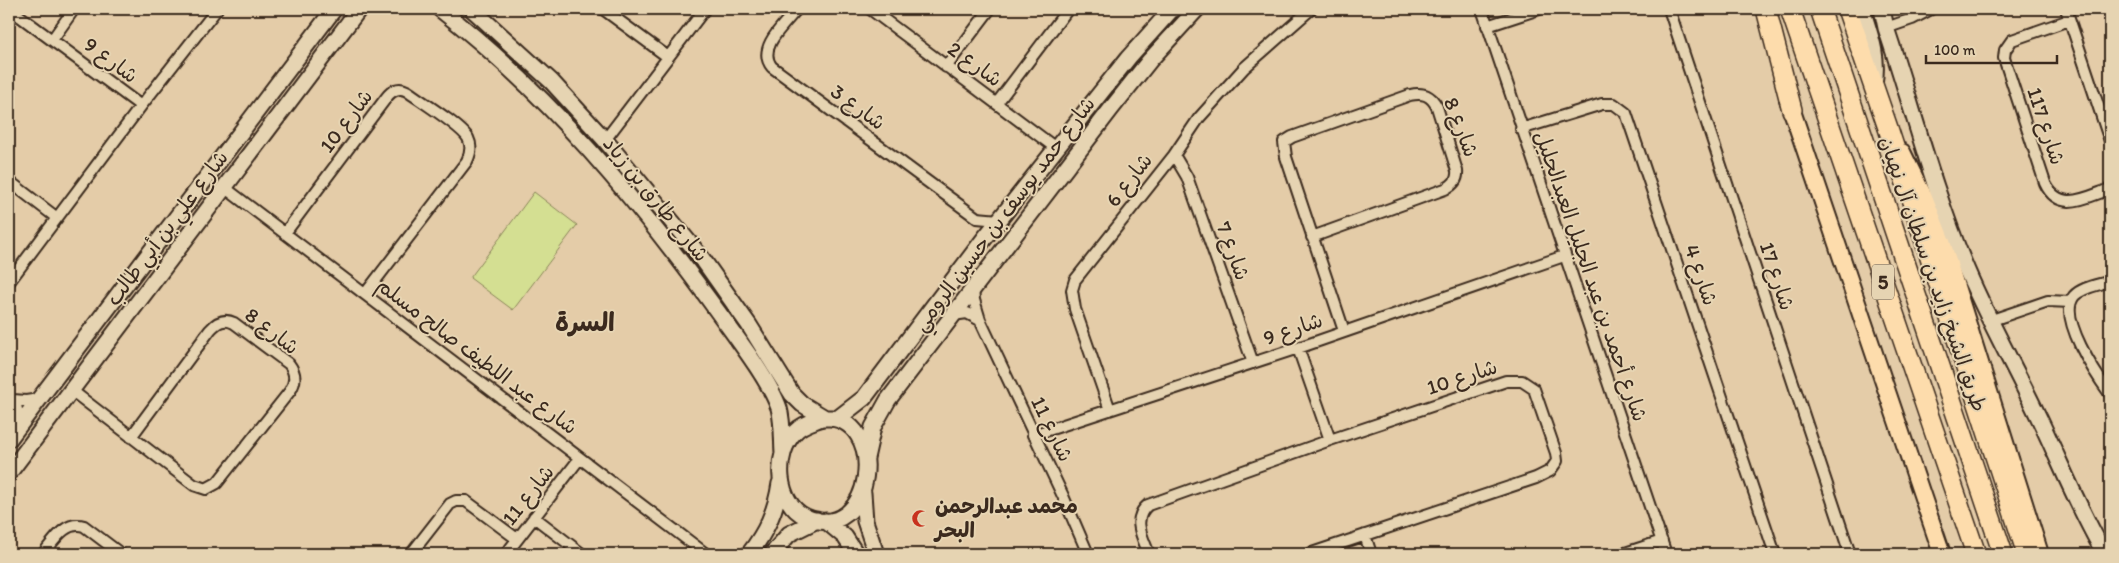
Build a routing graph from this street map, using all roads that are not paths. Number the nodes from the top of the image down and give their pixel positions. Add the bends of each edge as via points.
1 (10, 9) edge
2 (74, 9) edge
3 (217, 9) edge
4 (334, 9) edge
5 (359, 9) edge
6 (440, 9) edge
7 (472, 9) edge
8 (603, 9) edge
9 (705, 9) edge
10 (797, 9) edge
11 (870, 9) edge
12 (990, 9) edge
13 (1068, 9) edge
14 (1172, 9) edge
15 (1197, 9) edge
16 (1311, 9) edge
17 (1482, 9) edge
18 (1538, 9) edge
19 (1669, 9) edge
20 (1758, 9) edge
21 (1766, 9) edge
22 (1790, 9) edge
23 (1820, 9) edge
24 (1847, 9) edge
25 (1862, 9) edge
26 (1931, 9) edge
27 (2066, 9) edge
28 (1883, 15) edge
29 (2069, 20) junction
30 (322, 24) junction
31 (1487, 26) junction
32 (337, 37) junction
33 (52, 40) junction
34 (668, 57) junction
35 (529, 60) junction
36 (946, 67) junction
37 (515, 74) junction
38 (551, 81) junction
39 (1874, 86) junction
40 (537, 95) junction
41 (998, 103) junction
42 (141, 106) junction
43 (1792, 110) junction
44 (1888, 128) junction
45 (1521, 130) junction
46 (605, 140) junction
47 (2110, 141) edge
48 (1057, 149) junction
49 (1174, 155) junction
50 (9, 181) edge
51 (224, 187) junction
52 (2110, 189) edge
53 (57, 218) junction
54 (977, 218) junction
55 (999, 220) junction
56 (284, 233) junction
57 (1312, 237) junction
58 (984, 239) junction
59 (1564, 256) junction
60 (2110, 281) edge
61 (9, 282) edge
62 (126, 284) junction
63 (973, 289) junction
64 (365, 294) junction
65 (141, 297) junction
66 (2070, 302) junction
67 (106, 309) junction
68 (954, 315) junction
69 (124, 320) junction
70 (980, 320) junction
71 (1990, 321) junction
72 (1344, 331) junction
73 (1871, 342) junction
74 (1298, 348) junction
75 (902, 349) junction
76 (918, 362) junction
77 (1253, 363) junction
78 (71, 390) junction
79 (2110, 394) edge
80 (11, 398) edge
81 (39, 399) junction
82 (1110, 410) junction
83 (831, 419) junction
84 (20, 424) junction
85 (1033, 435) junction
86 (131, 436) junction
87 (9, 439) edge
88 (1330, 440) junction
89 (783, 453) junction
90 (580, 458) junction
91 (866, 458) junction
92 (9, 473) edge
93 (780, 482) junction
94 (863, 490) junction
95 (534, 517) junction
96 (822, 520) junction
97 (1365, 535) junction
98 (517, 539) junction
99 (1662, 541) junction
100 (43, 554) edge
101 (121, 554) edge
102 (411, 554) edge
103 (506, 554) edge
104 (582, 554) edge
105 (706, 554) edge
106 (749, 554) edge
107 (772, 554) edge
108 (856, 554) edge
109 (876, 554) edge
110 (1088, 554) edge
111 (1149, 554) edge
112 (1309, 554) edge
113 (1371, 554) edge
114 (1622, 554) edge
115 (1666, 554) edge
116 (1775, 554) edge
117 (1850, 554) edge
118 (1930, 554) edge
119 (1942, 554) edge
120 (1976, 554) edge
121 (2003, 554) edge
122 (2027, 554) edge
123 (2040, 554) edge
124 (2105, 554) edge

1 - 33 street, شارع 9
2 - 33 street
3 - 42 street
4 - 30 street, شارع علي بن أبي طالب
5 - 32 street, شارع علي بن أبي طالب
6 - 37 street, شارع طارق بن زياد
7 - 35 street, شارع طارق بن زياد
8 - 34 street
9 - 34 street
10 - 54 street, شارع 3 via 769,45 766,56 770,65
11 - 36 street, شارع 2
12 - 36 street
13 - 41 street
14 - 48 street, شارع حمد يوسف بن حسين الرومي
15 - 63 street, شارع حمد يوسف بن حسين الرومي via 1144,67
16 - 49 street, شارع 6 via 1244,68 1199,118
17 - 31 street, شارع أحمد بن عبد الجليل العبدالجليل
18 - 31 street
19 - 117 street, شارع 17
20 - 43 main road
21 - 43 highway
22 - 120 highway, 5
23 - 121 highway, طريق الشيخ زايد بن سلطان آل نهيان / 5
24 - 39 highway
25 - 39 street via 1874,48
26 - 28 street via 1912,19
27 - 29 street
28 - 71 street via 1951,231
29 - 47 street
29 - 52 street, شارع 117 via 2012,40 2006,46 2004,58 2051,193 2060,199 2074,201
30 - 32 street via 334,25
30 - 62 street, شارع علي بن أبي طالب
31 - 45 street, شارع أحمد بن عبد الجليل العبدالجليل
32 - 51 street, شارع علي بن أبي طالب
33 - 42 street, شارع 9
34 - 46 street
35 - 37 street via 529,73
35 - 38 street, شارع طارق بن زياد
36 - 41 street, شارع 2
37 - 40 street, شارع طارق بن زياد
38 - 40 street via 542,79 537,82
38 - 46 street, شارع طارق بن زياد
39 - 44 highway
40 - 89 street, شارع طارق بن زياد via 616,180 733,333 776,402
41 - 48 street, شارع 2
42 - 53 street
43 - 73 main road
44 - 122 highway
44 - 123 main road via 1924,196 1942,242
45 - 59 street, شارع أحمد بن عبد الجليل العبدالجليل
45 - 116 street, شارع 4 via 1602,104 1614,104 1626,113
46 - 83 street, شارع طارق بن زياد via 701,256 749,324 792,394 802,404
48 - 55 street, شارع حمد يوسف بن حسين الرومي
49 - 77 street, شارع 7 via 1187,177
49 - 82 street, شارع 6 via 1073,285 1075,309
50 - 53 street
51 - 56 street, شارع عبد اللطيف صالح مسلم
51 - 65 street, شارع علي بن أبي طالب
53 - 61 street
54 - 55 street
54 - 58 street
55 - 58 street, شارع حمد يوسف بن حسين الرومي
56 - 64 street, شارع عبد اللطيف صالح مسلم
56 - 64 street, شارع 10 via 393,91 407,91 462,132 471,148 467,161
57 - 57 street, شارع 8 via 1284,152 1285,141 1410,95 1432,98 1457,171 1454,183
57 - 72 street, شارع 8
58 - 75 street, شارع حمد يوسف بن حسين الرومي
59 - 72 street, شارع 9
59 - 99 street, شارع أحمد بن عبد الجليل العبدالجليل
60 - 66 street via 2078,292
62 - 65 street via 130,295
62 - 67 street, شارع علي بن أبي طالب
63 - 68 street, شارع حمد يوسف بن حسين الرومي
63 - 70 street, شارع 11
64 - 90 street, شارع عبد اللطيف صالح مسلم
65 - 69 street, شارع علي بن أبي طالب
66 - 71 street via 2048,301
66 - 79 street via 2070,315 2080,343
67 - 69 street via 111,305 120,306 125,314
67 - 81 street, شارع علي بن أبي طالب
68 - 70 street via 968,313
68 - 76 street, شارع حمد يوسف بن حسين الرومي
69 - 78 street, شارع علي بن أبي طالب
70 - 85 street, شارع 11
71 - 124 street via 2037,414 2071,493
72 - 74 street, شارع 9
73 - 118 main road via 1887,417
73 - 119 main road
74 - 77 street, شارع 9
74 - 88 street
75 - 76 street via 907,360
75 - 83 street, شارع حمد يوسف بن حسين الرومي via 864,398
76 - 91 street, شارع حمد يوسف بن حسين الرومي via 878,418 870,435
77 - 82 street, شارع 9
78 - 86 street, شارع 8
78 - 92 street, شارع علي بن أبي طالب
80 - 81 street
80 - 84 street
81 - 84 street, شارع علي بن أبي طالب
82 - 85 street, شارع 9
83 - 89 street via 805,424 794,432
83 - 91 street via 849,426 859,436
84 - 87 street, شارع علي بن أبي طالب
85 - 110 street, شارع 11
86 - 86 street, شارع 8 via 194,486 211,488 290,391 294,382 293,371 289,364 234,323 219,322
88 - 97 street, شارع 10 via 1506,382 1526,382 1536,392 1557,457 1550,471
88 - 111 street, شارع 10 via 1148,506 1140,515 1139,522
89 - 93 street
90 - 95 street, شارع 11
90 - 105 street, شارع عبد اللطيف صالح مسلم
91 - 94 street
93 - 96 street via 792,507 804,515
93 - 106 street via 772,517
94 - 96 street via 855,508 849,513 834,520
94 - 109 street via 865,521
95 - 98 street, شارع 11
95 - 104 street
96 - 107 street via 789,534
96 - 108 street via 846,537
97 - 112 street, شارع 10
97 - 113 street
98 - 102 street via 466,501 460,500 448,506
98 - 103 street, شارع 11
99 - 114 street
99 - 115 street, شارع أحمد بن عبد الجليل العبدالجليل
100 - 101 street via 64,530 78,524

